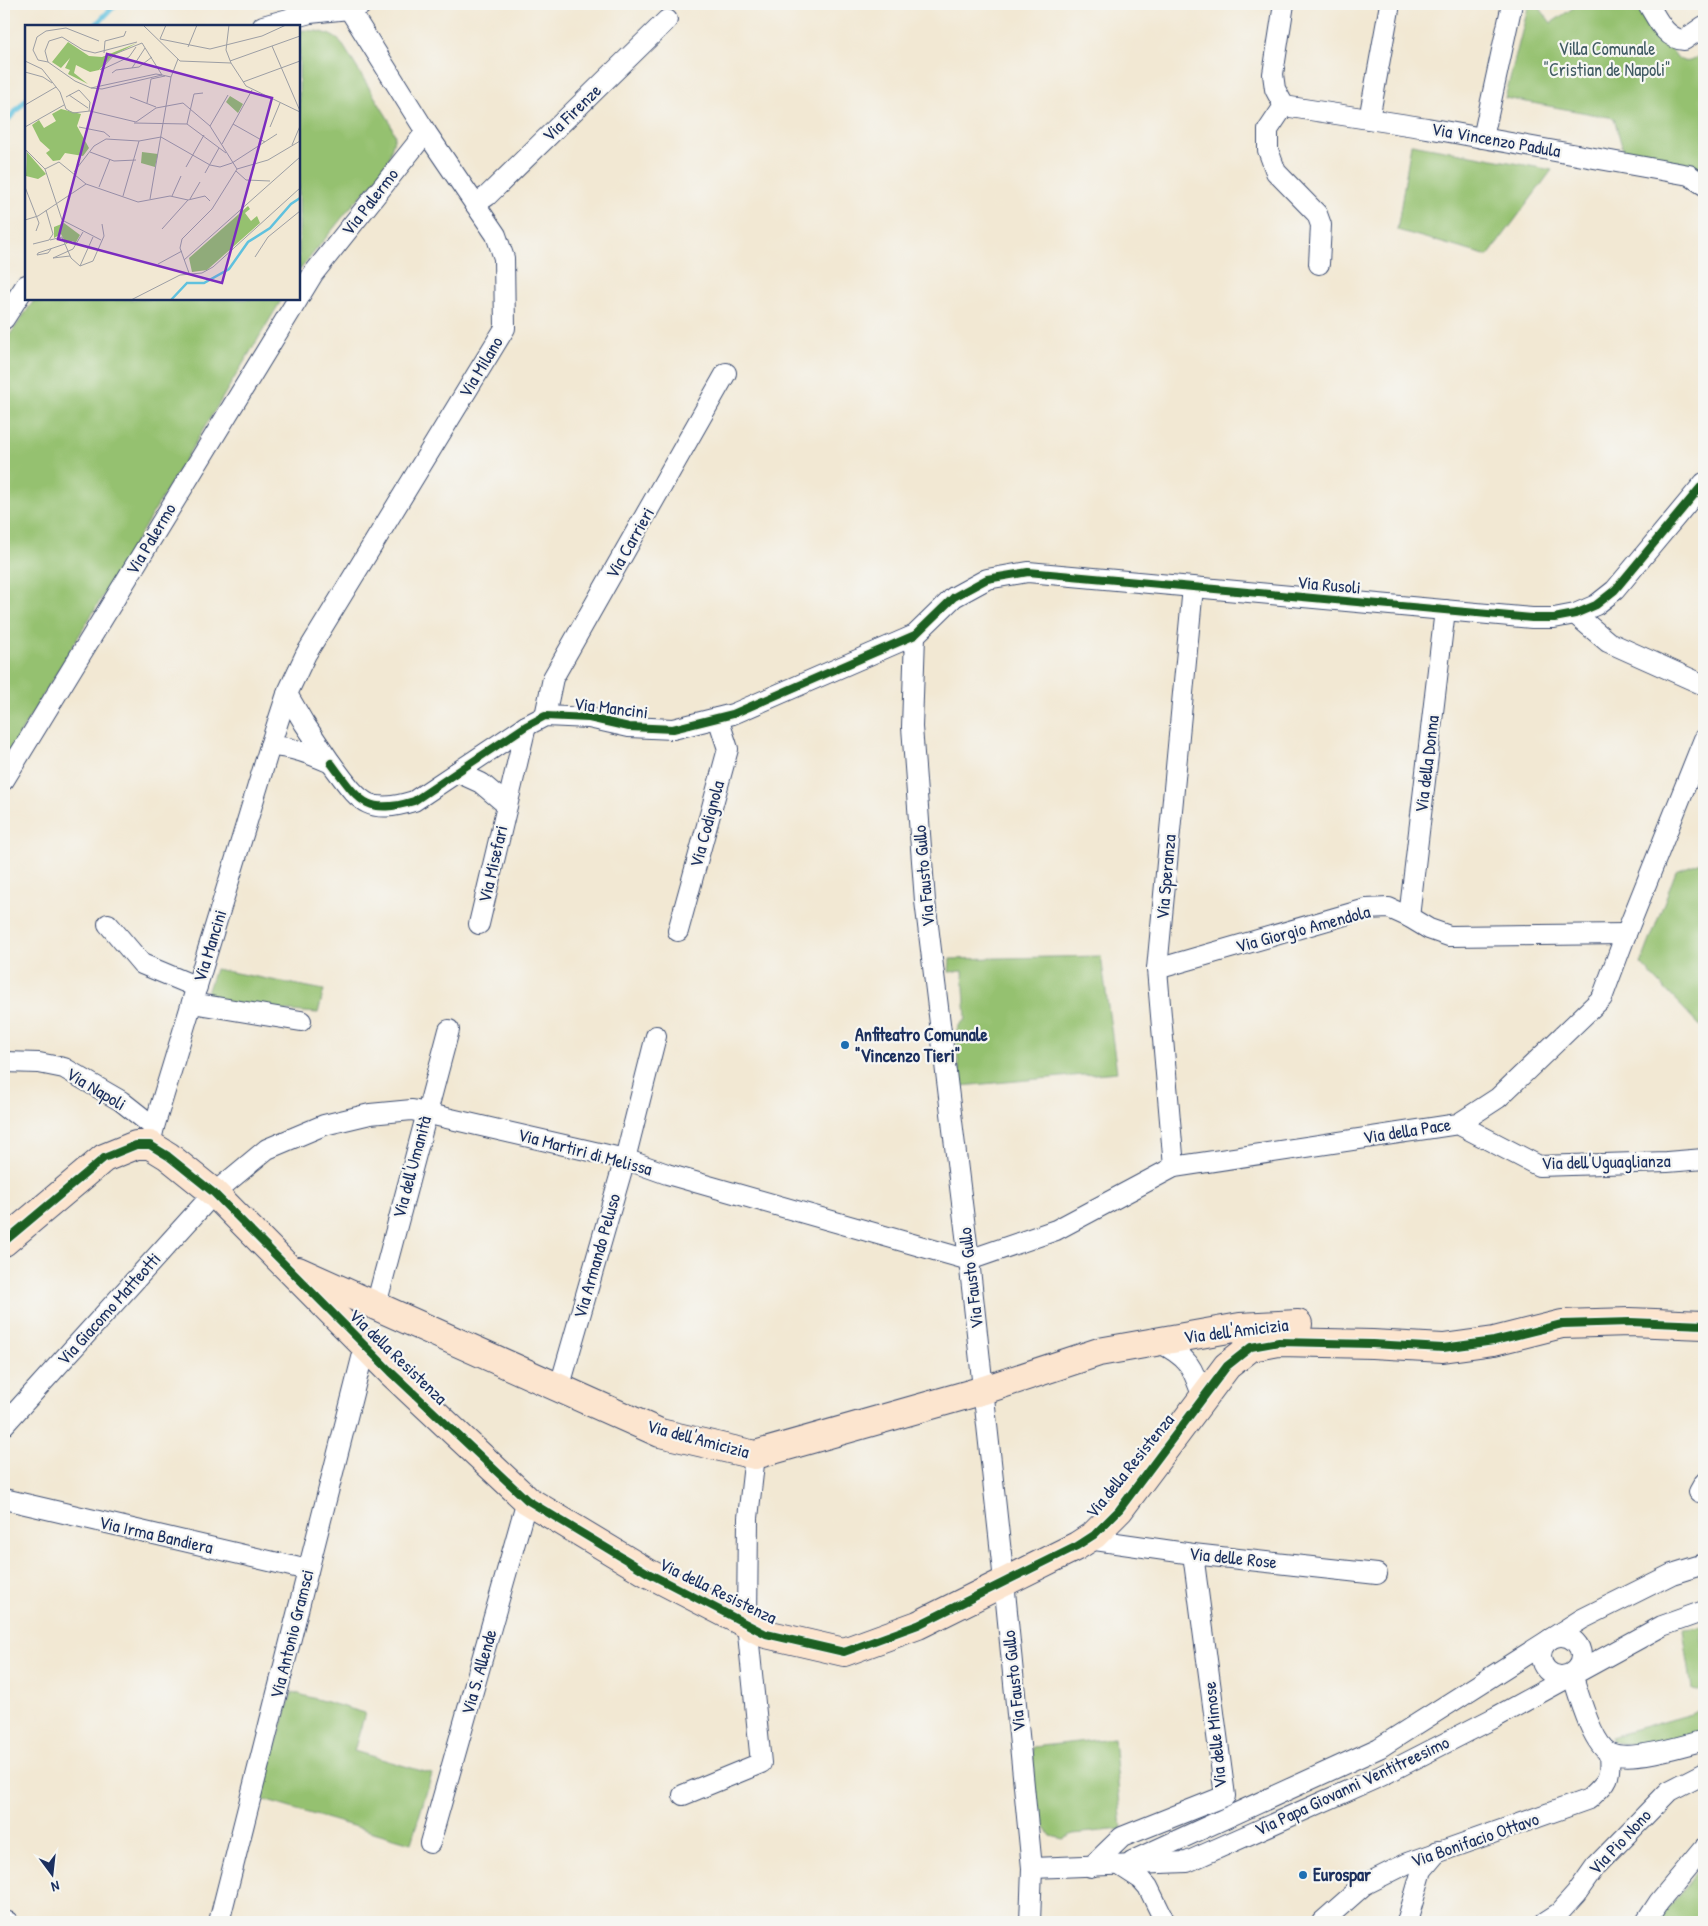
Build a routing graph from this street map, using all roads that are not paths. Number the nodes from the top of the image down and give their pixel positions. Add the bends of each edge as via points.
1 (1284, 4) edge
2 (1390, 4) edge
3 (1512, 4) edge
4 (1648, 4) edge
5 (356, 6) edge
6 (667, 20) dead end
7 (267, 25) edge
8 (1704, 26) edge
9 (1284, 106) junction
10 (1369, 119) junction
11 (426, 132) junction
12 (1483, 138) junction
13 (1704, 185) edge
14 (475, 204) junction
15 (1319, 264) dead end
16 (25, 287) edge
17 (300, 295) edge
18 (297, 300) edge
19 (4, 319) edge
20 (726, 373) dead end
21 (1704, 483) edge
22 (1192, 587) junction
23 (1445, 610) junction
24 (1575, 614) junction
25 (915, 635) junction
26 (1704, 685) edge
27 (287, 694) junction
28 (545, 716) junction
29 (718, 718) junction
30 (526, 726) junction
31 (1704, 739) edge
32 (270, 746) junction
33 (331, 763) junction
34 (457, 772) junction
35 (4, 780) edge
36 (507, 805) junction
37 (1409, 917) junction
38 (108, 924) dead end
39 (478, 924) dead end
40 (678, 931) dead end
41 (1626, 934) junction
42 (1157, 969) junction
43 (195, 995) junction
44 (301, 1021) dead end
45 (449, 1030) dead end
46 (656, 1036) dead end
47 (4, 1062) edge
48 (426, 1113) junction
49 (1458, 1124) junction
50 (152, 1136) junction
51 (625, 1159) junction
52 (1704, 1159) edge
53 (1174, 1167) junction
54 (214, 1193) junction
55 (4, 1242) edge
56 (969, 1260) junction
57 (286, 1265) junction
58 (367, 1301) junction
59 (339, 1320) junction
60 (1704, 1325) edge
61 (1158, 1342) junction
62 (1372, 1344) junction
63 (365, 1346) junction
64 (559, 1389) junction
65 (984, 1390) junction
66 (1203, 1398) junction
67 (4, 1425) edge
68 (755, 1455) junction
69 (4, 1499) edge
70 (527, 1500) junction
71 (1088, 1539) junction
72 (1193, 1554) junction
73 (1704, 1564) edge
74 (308, 1570) junction
75 (1377, 1574) dead end
76 (1004, 1581) junction
77 (1704, 1611) edge
78 (747, 1624) junction
79 (1552, 1638) junction
80 (1572, 1674) junction
81 (1704, 1740) edge
82 (1609, 1753) junction
83 (1704, 1773) edge
84 (683, 1794) dead end
85 (430, 1843) dead end
86 (1704, 1848) edge
87 (1438, 1851) junction
88 (1091, 1866) junction
89 (1121, 1866) junction
90 (1032, 1868) junction
91 (4, 1922) edge
92 (8, 1922) edge
93 (219, 1922) edge
94 (1030, 1922) edge
95 (1165, 1922) edge
96 (1322, 1922) edge
97 (1407, 1922) edge
98 (1545, 1922) edge
99 (1646, 1922) edge

1 - 9 street via 1272,74
2 - 10 street
3 - 12 street
4 - 8 street via 1673,38 1684,40
5 - 7 street via 310,13
5 - 11 street, Via Milano
6 - 14 street, Via Firenze via 487,196
9 - 10 street, Via Vincenzo Padula
9 - 15 street via 1268,130 1268,150 1276,172 1317,214 1320,224
10 - 12 street, Via Vincenzo Padula
11 - 14 street, Via Milano
11 - 17 street, Via Palermo
12 - 13 street, Via Vincenzo Padula via 1689,175
14 - 27 street, Via Milano via 496,235 504,258 505,328 306,654
16 - 19 street
18 - 35 street, Via Palermo
20 - 28 street, Via Carrieri via 553,678
21 - 24 street, Via Rusoli via 1615,590 1596,605
22 - 23 street, Via Rusoli
22 - 25 street, Via Rusoli via 1028,572 988,579 954,597
22 - 42 street, Via Speranza
23 - 24 street, Via Rusoli via 1532,618
23 - 37 street, Via della Donna
24 - 26 street via 1608,642
25 - 29 street, Via Mancini
25 - 56 street, Via Fausto Gullo via 912,727 925,901
27 - 32 street, Via Mancini
27 - 33 street
28 - 29 street, Via Mancini via 589,718 630,728 673,729
28 - 30 street
29 - 40 street, Via Codignola via 728,749
30 - 34 street
30 - 36 street, Via Misefari
31 - 41 street, Via della Pace
32 - 33 street via 302,751
32 - 43 street, Via Mancini
33 - 34 street via 354,793 371,806 393,807 414,801
34 - 36 street, Via Misefari via 481,783
36 - 39 street, Via Misefari
37 - 41 street, Via Giorgio Amendola via 1428,929 1450,936
37 - 42 street, Via Giorgio Amendola via 1389,908 1366,909
38 - 43 street via 142,964
41 - 49 street, Via della Pace via 1602,998 1498,1098
42 - 53 street, Via Speranza
43 - 44 street
43 - 50 street, Via Mancini
45 - 48 street, Via dell'Umanità
46 - 51 street, Via Armando Peluso
47 - 50 street, Via Napoli via 64,1068 121,1101
48 - 51 street, Via Martiri di Melissa
48 - 54 street, Via Martiri di Melissa via 412,1110 370,1114 324,1125 267,1149
48 - 58 street, Via dell'Umanità
49 - 52 street, Via dell'Uguaglianza via 1539,1166
49 - 53 street, Via della Pace
50 - 54 street, Via della Resistenza via 168,1156
50 - 55 street via 104,1158
51 - 56 street, Via Martiri di Melissa via 667,1174
51 - 64 street, Via Armando Peluso
53 - 56 street, Via della Pace via 1056,1230
54 - 57 street, Via della Resistenza
54 - 67 street, Via Giacomo Matteotti
56 - 65 street, Via Fausto Gullo
57 - 58 street, Via dell'Amicizia
57 - 59 street, Via della Resistenza
58 - 59 street via 346,1302
58 - 64 street, Via dell'Amicizia
59 - 63 street, Via della Resistenza
60 - 62 street, Via della Resistenza via 1562,1324 1494,1341 1443,1348
61 - 62 street, Via dell'Amicizia via 1240,1327 1301,1324
61 - 65 street, Via dell'Amicizia via 1099,1352
61 - 66 street, Via dell'Amicizia via 1178,1352 1194,1372
62 - 66 street, Via della Resistenza via 1279,1342 1251,1347 1227,1366
63 - 70 street, Via della Resistenza
63 - 74 street, Via Antonio Gramsci
64 - 68 street, Via dell'Amicizia via 660,1433
65 - 68 street, Via dell'Amicizia
65 - 76 street, Via Fausto Gullo
66 - 71 street, Via della Resistenza via 1119,1510
68 - 78 street via 748,1518
69 - 74 street, Via Irma Bandiera
70 - 78 street, Via della Resistenza via 648,1573
70 - 85 street, Via S. Allende
71 - 72 street, Via delle Rose
71 - 76 street, Via della Resistenza
72 - 75 street, Via delle Rose
72 - 88 street, Via delle Mimose via 1224,1796 1122,1837
73 - 79 street, Via Papa Giovanni Ventitreesimo via 1672,1574 1582,1619
74 - 93 street, Via Antonio Gramsci
76 - 78 street, Via della Resistenza via 918,1625 844,1652 766,1634
76 - 90 street, Via Fausto Gullo
77 - 80 street, Via Papa Giovanni Ventitreesimo via 1662,1626
78 - 84 street via 761,1763
79 - 80 street via 1566,1636 1579,1647 1581,1663
79 - 80 street via 1543,1647 1543,1666 1559,1677
79 - 89 street, Via Papa Giovanni Ventitreesimo via 1379,1748
80 - 82 street via 1598,1742
80 - 89 street, Via Papa Giovanni Ventitreesimo via 1381,1776 1186,1862
81 - 82 street via 1649,1753
82 - 87 street, Via Bonifacio Ottavo via 1608,1780 1589,1799
83 - 98 street, Via Pio Nono via 1669,1791 1595,1867 1576,1894
86 - 99 street
87 - 96 street, Via Bonifacio Ottavo via 1364,1885
87 - 97 street via 1422,1870
88 - 89 street, Via Papa Giovanni Ventitreesimo
88 - 90 street, Via Papa Giovanni Ventitreesimo
89 - 95 street via 1148,1888
90 - 94 street, Via Fausto Gullo
91 - 92 street

